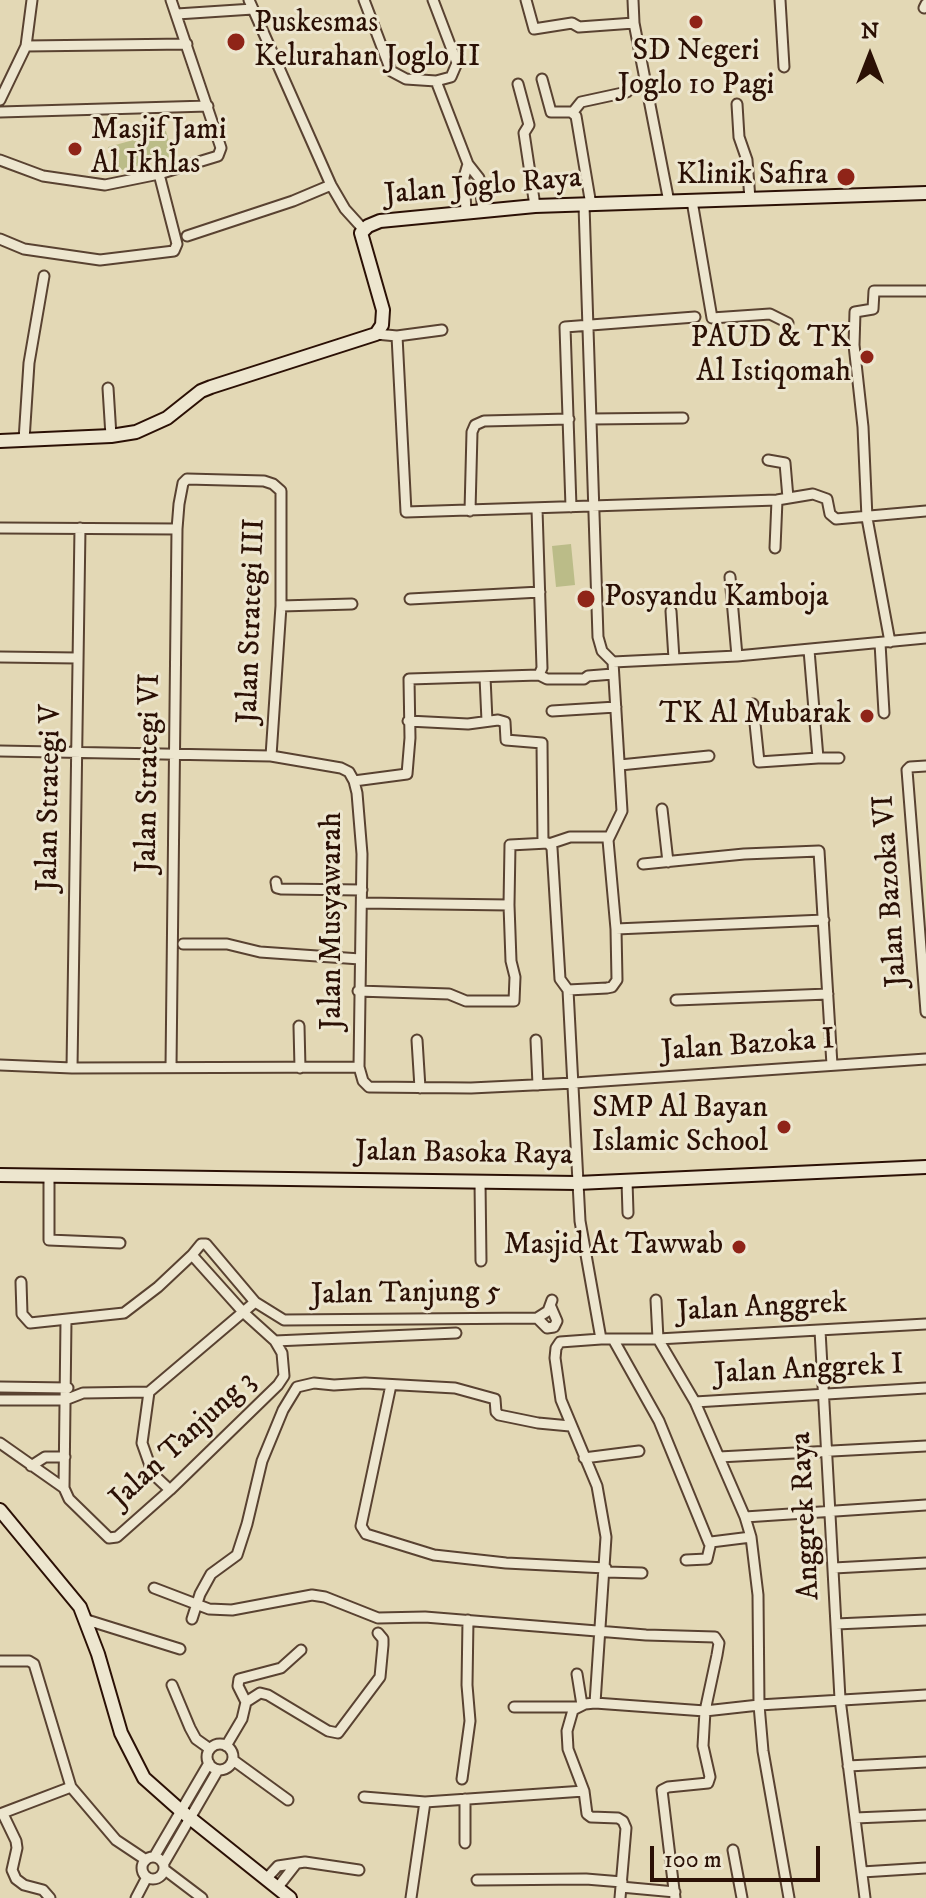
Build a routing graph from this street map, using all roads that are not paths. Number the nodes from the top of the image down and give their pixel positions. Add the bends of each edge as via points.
1 (32, 0) edge
2 (171, 0) edge
3 (364, 0) edge
4 (433, 0) edge
5 (526, 0) edge
6 (633, 0) edge
7 (780, 0) edge
8 (251, 5) edge
9 (177, 14) junction
10 (634, 23) junction
11 (187, 44) junction
12 (26, 46) junction
13 (784, 67) dead end
14 (542, 79) dead end
15 (436, 81) junction
16 (518, 84) dead end
17 (627, 92) dead end
18 (0, 100) edge
19 (737, 104) dead end
20 (208, 106) junction
21 (0, 112) edge
22 (573, 112) junction
23 (0, 160) edge
24 (468, 164) junction
25 (159, 174) junction
26 (331, 185) junction
27 (926, 193) edge
28 (750, 199) junction
29 (692, 201) junction
30 (669, 202) junction
31 (588, 205) junction
32 (535, 206) junction
33 (483, 210) junction
34 (466, 211) junction
35 (364, 230) junction
36 (187, 236) dead end
37 (0, 239) edge
38 (44, 276) dead end
39 (926, 291) edge
40 (695, 317) dead end
41 (788, 323) dead end
42 (588, 325) junction
43 (442, 330) dead end
44 (376, 334) junction
45 (397, 336) junction
46 (108, 388) dead end
47 (683, 418) dead end
48 (569, 419) junction
49 (591, 419) junction
50 (111, 436) junction
51 (24, 440) junction
52 (0, 441) edge
53 (768, 460) dead end
54 (186, 480) joint
55 (782, 499) junction
56 (594, 504) junction
57 (571, 507) junction
58 (537, 509) junction
59 (470, 511) junction
60 (926, 511) edge
61 (867, 518) junction
62 (0, 528) edge
63 (80, 528) junction
64 (177, 529) junction
65 (775, 548) dead end
66 (730, 577) dead end
67 (540, 592) junction
68 (410, 599) dead end
69 (352, 604) dead end
70 (281, 606) junction
71 (671, 611) dead end
72 (926, 638) edge
73 (885, 642) junction
74 (809, 650) junction
75 (737, 656) junction
76 (0, 657) edge
77 (77, 658) junction
78 (674, 659) junction
79 (613, 662) junction
80 (613, 674) junction
81 (539, 675) junction
82 (485, 677) junction
83 (753, 704) dead end
84 (616, 707) junction
85 (552, 711) dead end
86 (884, 713) dead end
87 (408, 721) junction
88 (487, 721) junction
89 (0, 751) edge
90 (75, 753) junction
91 (173, 755) junction
92 (271, 756) junction
93 (709, 756) dead end
94 (818, 758) junction
95 (839, 758) dead end
96 (620, 765) junction
97 (926, 766) edge
98 (353, 778) junction
99 (662, 809) dead end
100 (608, 837) junction
101 (546, 844) junction
102 (668, 862) junction
103 (643, 864) dead end
104 (276, 882) dead end
105 (362, 890) junction
106 (362, 903) junction
107 (509, 905) junction
108 (922, 906) edge
109 (824, 920) junction
110 (616, 929) junction
111 (183, 944) dead end
112 (360, 959) junction
113 (568, 990) junction
114 (358, 991) junction
115 (828, 994) junction
116 (676, 1000) dead end
117 (926, 1012) edge
118 (299, 1026) dead end
119 (417, 1040) dead end
120 (536, 1040) dead end
121 (926, 1059) edge
122 (0, 1065) edge
123 (832, 1065) junction
124 (171, 1067) junction
125 (359, 1067) junction
126 (72, 1068) junction
127 (300, 1068) junction
128 (574, 1083) junction
129 (538, 1085) junction
130 (420, 1088) junction
131 (926, 1167) edge
132 (0, 1175) edge
133 (49, 1176) junction
134 (627, 1181) junction
135 (480, 1182) junction
136 (577, 1183) junction
137 (628, 1213) dead end
138 (120, 1243) dead end
139 (192, 1255) junction
140 (481, 1261) dead end
141 (21, 1282) dead end
142 (656, 1300) dead end
143 (255, 1302) junction
144 (244, 1313) junction
145 (424, 1317) junction
146 (537, 1318) junction
147 (66, 1320) junction
148 (926, 1324) edge
149 (820, 1330) junction
150 (456, 1333) dead end
151 (424, 1334) junction
152 (601, 1339) junction
153 (613, 1339) junction
154 (658, 1339) junction
155 (275, 1341) junction
156 (391, 1385) junction
157 (0, 1387) edge
158 (66, 1387) junction
159 (926, 1388) edge
160 (149, 1392) junction
161 (83, 1393) junction
162 (825, 1394) junction
163 (0, 1400) edge
164 (65, 1400) junction
165 (695, 1402) junction
166 (570, 1426) junction
167 (0, 1443) edge
168 (926, 1446) edge
169 (639, 1451) dead end
170 (828, 1452) junction
171 (65, 1457) junction
172 (719, 1457) junction
173 (584, 1458) junction
174 (31, 1466) junction
175 (64, 1488) junction
176 (170, 1490) junction
177 (926, 1505) edge
178 (0, 1510) edge
179 (831, 1511) junction
180 (745, 1517) junction
181 (751, 1537) junction
182 (709, 1543) junction
183 (686, 1560) dead end
184 (926, 1563) edge
185 (834, 1568) junction
186 (606, 1570) junction
187 (642, 1573) dead end
188 (154, 1588) dead end
189 (196, 1604) junction
190 (192, 1619) dead end
191 (87, 1620) junction
192 (468, 1620) junction
193 (926, 1620) edge
194 (836, 1624) junction
195 (602, 1631) junction
196 (378, 1633) dead end
197 (180, 1649) dead end
198 (301, 1650) dead end
199 (0, 1661) edge
200 (577, 1674) dead end
201 (172, 1685) dead end
202 (926, 1695) edge
203 (840, 1699) junction
204 (246, 1702) junction
205 (595, 1703) junction
206 (759, 1705) junction
207 (580, 1706) junction
208 (514, 1707) dead end
209 (705, 1711) junction
210 (226, 1746) junction
211 (210, 1749) junction
212 (233, 1760) junction
213 (926, 1762) edge
214 (209, 1763) junction
215 (848, 1766) junction
216 (218, 1770) junction
217 (462, 1779) dead end
218 (71, 1787) junction
219 (584, 1791) junction
220 (364, 1797) dead end
221 (465, 1799) junction
222 (288, 1800) dead end
223 (425, 1802) junction
224 (185, 1813) junction
225 (1, 1814) edge
226 (926, 1815) edge
227 (855, 1818) junction
228 (465, 1843) dead end
229 (733, 1850) dead end
230 (150, 1858) junction
231 (296, 1864) junction
232 (164, 1867) junction
233 (926, 1868) edge
234 (359, 1870) dead end
235 (862, 1872) junction
236 (147, 1877) junction
237 (267, 1878) junction
238 (477, 1880) dead end
239 (278, 1887) junction
240 (621, 1889) edge
241 (675, 1895) edge
242 (50, 1898) edge
243 (136, 1898) edge
244 (202, 1898) edge
245 (290, 1898) edge
246 (411, 1898) edge
247 (742, 1898) edge
248 (789, 1898) edge
249 (865, 1898) edge

1 - 12 street
2 - 9 street
3 - 15 street via 391,71 401,78
4 - 15 street via 457,63 451,77
5 - 10 street via 534,29
6 - 10 street
7 - 13 street
8 - 9 street
8 - 26 street
9 - 11 street
10 - 30 street
11 - 12 street
11 - 20 street
12 - 18 street
14 - 22 street via 551,112
15 - 24 street
16 - 32 street via 529,125 524,133
17 - 22 street via 579,103
19 - 28 street
20 - 21 street
20 - 25 street via 221,153
22 - 31 street
23 - 25 street via 43,176 92,184
24 - 33 street via 479,178
24 - 34 street
25 - 37 street via 177,244 174,251 100,260 24,249
26 - 35 street
26 - 36 street
27 - 28 street, Jalan Joglo Raya
28 - 29 street, Jalan Joglo Raya
29 - 30 street, Jalan Joglo Raya
29 - 41 street via 712,318 770,314
30 - 31 street, Jalan Joglo Raya
31 - 32 street, Jalan Joglo Raya
31 - 42 street
32 - 33 street, Jalan Joglo Raya
33 - 34 street, Jalan Joglo Raya
34 - 35 street, Jalan Joglo Raya via 380,221
35 - 44 street, Jalan Joglo Raya via 384,319
38 - 51 street via 29,363
39 - 61 street via 874,291 873,309 855,312
40 - 42 street
42 - 48 street via 565,327
42 - 49 street
43 - 45 street
44 - 45 street
44 - 50 street via 211,387 157,423
45 - 59 street via 405,511
46 - 50 street
47 - 49 street
48 - 57 street
48 - 59 street via 475,425
49 - 56 street
50 - 51 street
51 - 52 street
53 - 55 street via 785,461
54 - 64 street, Jalan Strategi VI
54 - 70 street, Jalan Strategi III via 264,481 278,487
55 - 56 street
55 - 61 street via 822,496 834,518
55 - 65 street
56 - 57 street
56 - 79 street via 598,637
57 - 58 street
58 - 59 street
58 - 67 street
60 - 61 street
61 - 73 street
62 - 63 street
63 - 64 street
63 - 77 street, Jalan Strategi V
64 - 91 street, Jalan Strategi VI
66 - 75 street
67 - 68 street
67 - 81 street
69 - 70 street
70 - 92 street, Jalan Strategi III
71 - 78 street
72 - 73 street
73 - 74 street
73 - 86 street
74 - 75 street
74 - 94 street
75 - 78 street
76 - 77 street
77 - 90 street, Jalan Strategi V
78 - 79 street
79 - 80 street
80 - 81 street via 584,679
80 - 84 street
81 - 82 street
82 - 87 street via 409,679
82 - 88 street
83 - 94 street via 759,762
84 - 85 street
84 - 96 street
87 - 88 street
87 - 98 street via 406,775
88 - 101 street via 505,722 506,740 542,743
89 - 90 street, Jalan Strategi III
90 - 91 street, Jalan Strategi III
90 - 126 street, Jalan Strategi V
91 - 92 street, Jalan Strategi III
91 - 124 street, Jalan Strategi VI
92 - 98 street, Jalan Strategi III via 341,768
93 - 96 street
94 - 95 street
96 - 100 street via 622,811
97 - 108 street, Jalan Bazoka VI via 907,770
98 - 105 street, Jalan Musyawarah via 361,823
99 - 102 street
100 - 101 street via 560,838
100 - 110 street
101 - 107 street via 510,845
101 - 113 street via 552,848 560,979
102 - 103 street
102 - 109 street via 817,850
104 - 105 street via 281,889
105 - 106 street, Jalan Musyawarah
106 - 107 street
106 - 112 street, Jalan Musyawarah
107 - 114 street via 514,1001
108 - 117 street, Jalan Bazoka VI
109 - 110 street
109 - 115 street
110 - 113 street via 616,983
111 - 112 street
112 - 114 street, Jalan Musyawarah
113 - 128 street
114 - 125 street, Jalan Musyawarah
115 - 116 street
115 - 123 street
118 - 127 street
119 - 130 street
120 - 129 street
121 - 123 street, Jalan Bazoka I
122 - 126 street
123 - 128 street, Jalan Bazoka I
124 - 126 street
124 - 127 street
125 - 127 street
125 - 130 street, Jalan Bazoka I via 369,1087
128 - 129 street, Jalan Bazoka I
128 - 136 street
129 - 130 street, Jalan Bazoka I
131 - 134 street, Jalan Basoka Raya
132 - 133 street, Jalan Basoka Raya
133 - 135 street, Jalan Basoka Raya
133 - 138 street via 49,1240
134 - 136 street, Jalan Basoka Raya
134 - 137 street
135 - 136 street, Jalan Basoka Raya
135 - 140 street
136 - 152 street
139 - 143 street via 206,1244
139 - 144 street, Jalan Tanjung 3
139 - 147 street via 124,1313
141 - 147 street via 26,1321
142 - 154 street
143 - 144 street
143 - 145 street, Jalan Tanjung 5 via 284,1320
144 - 155 street, Jalan Tanjung 3
144 - 160 street
145 - 146 street, Jalan Tanjung 5
145 - 151 street
146 - 146 street, Jalan Tanjung 5 via 552,1304 554,1327 547,1328
147 - 158 street, Jalan Tanjung 3
148 - 149 street, Jalan Anggrek
149 - 154 street, Jalan Anggrek
149 - 162 street, Anggrek Raya
150 - 151 street, Jalan Tanjung 5
151 - 155 street, Jalan Tanjung 5
152 - 153 street, Jalan Anggrek
152 - 166 street, Jalan Anggrek via 560,1342 556,1348 561,1400
153 - 154 street, Jalan Anggrek
153 - 182 street via 659,1421
154 - 165 street
155 - 176 street, Jalan Tanjung 3 via 285,1369 278,1385
156 - 166 street via 470,1391 495,1399 496,1414
156 - 186 street via 361,1526 366,1534 434,1555
156 - 189 street via 297,1387 262,1461 237,1555 211,1574
157 - 158 street
158 - 161 street
158 - 164 street, Jalan Tanjung 3
159 - 162 street, Jalan Anggrek I
160 - 161 street
160 - 176 street via 142,1443 153,1474
161 - 164 street
162 - 165 street, Jalan Anggrek I
162 - 170 street, Anggrek Raya
163 - 164 street
164 - 171 street, Jalan Tanjung 3
165 - 172 street
166 - 173 street
167 - 174 street
168 - 170 street
169 - 173 street
170 - 172 street
170 - 179 street, Anggrek Raya
171 - 174 street via 45,1457
171 - 175 street, Jalan Tanjung 3
172 - 180 street
173 - 186 street via 604,1517
174 - 175 street
175 - 176 street, Jalan Tanjung 3 via 109,1538 117,1537
177 - 179 street
178 - 191 street
179 - 180 street
179 - 185 street, Anggrek Raya
180 - 181 street
181 - 182 street
181 - 206 street via 758,1595
182 - 183 street via 707,1559
184 - 185 street
185 - 194 street, Anggrek Raya
186 - 187 street
186 - 195 street
188 - 189 street
189 - 190 street
189 - 192 street via 220,1610 312,1595 378,1618
191 - 197 street
191 - 224 street via 121,1733 139,1770
192 - 195 street
192 - 217 street via 470,1721
193 - 194 street
194 - 203 street, Anggrek Raya
195 - 205 street
195 - 209 street via 715,1637 715,1675
196 - 204 street via 383,1645 380,1677 338,1733 268,1695 260,1693
198 - 204 street via 281,1668 239,1679
199 - 218 street via 34,1664
200 - 207 street
201 - 211 street via 196,1739
202 - 203 street
203 - 206 street
203 - 215 street, Anggrek Raya
204 - 210 street
205 - 207 street
205 - 209 street
206 - 209 street
206 - 248 street
207 - 208 street
207 - 219 street via 569,1718 568,1749
209 - 241 street via 708,1783 662,1790
210 - 211 street
210 - 212 street
211 - 214 street
212 - 216 street
212 - 222 street
213 - 215 street
214 - 216 street
214 - 224 street
215 - 227 street, Anggrek Raya
216 - 224 street
218 - 225 street
218 - 230 street via 116,1840
219 - 221 street
219 - 240 street via 587,1814 618,1818 625,1824
220 - 223 street
221 - 223 street
221 - 228 street
223 - 246 street
224 - 230 street
224 - 232 street
224 - 237 street
225 - 242 street via 16,1841 16,1879
226 - 227 street
227 - 235 street, Anggrek Raya
229 - 247 street
230 - 232 street
230 - 236 street via 142,1871
231 - 234 street
231 - 237 street via 278,1866
231 - 239 street
232 - 236 street via 158,1879
232 - 244 street
233 - 235 street
235 - 249 street, Anggrek Raya
236 - 243 street
237 - 239 street
238 - 240 street via 586,1879
239 - 245 street
240 - 241 street

